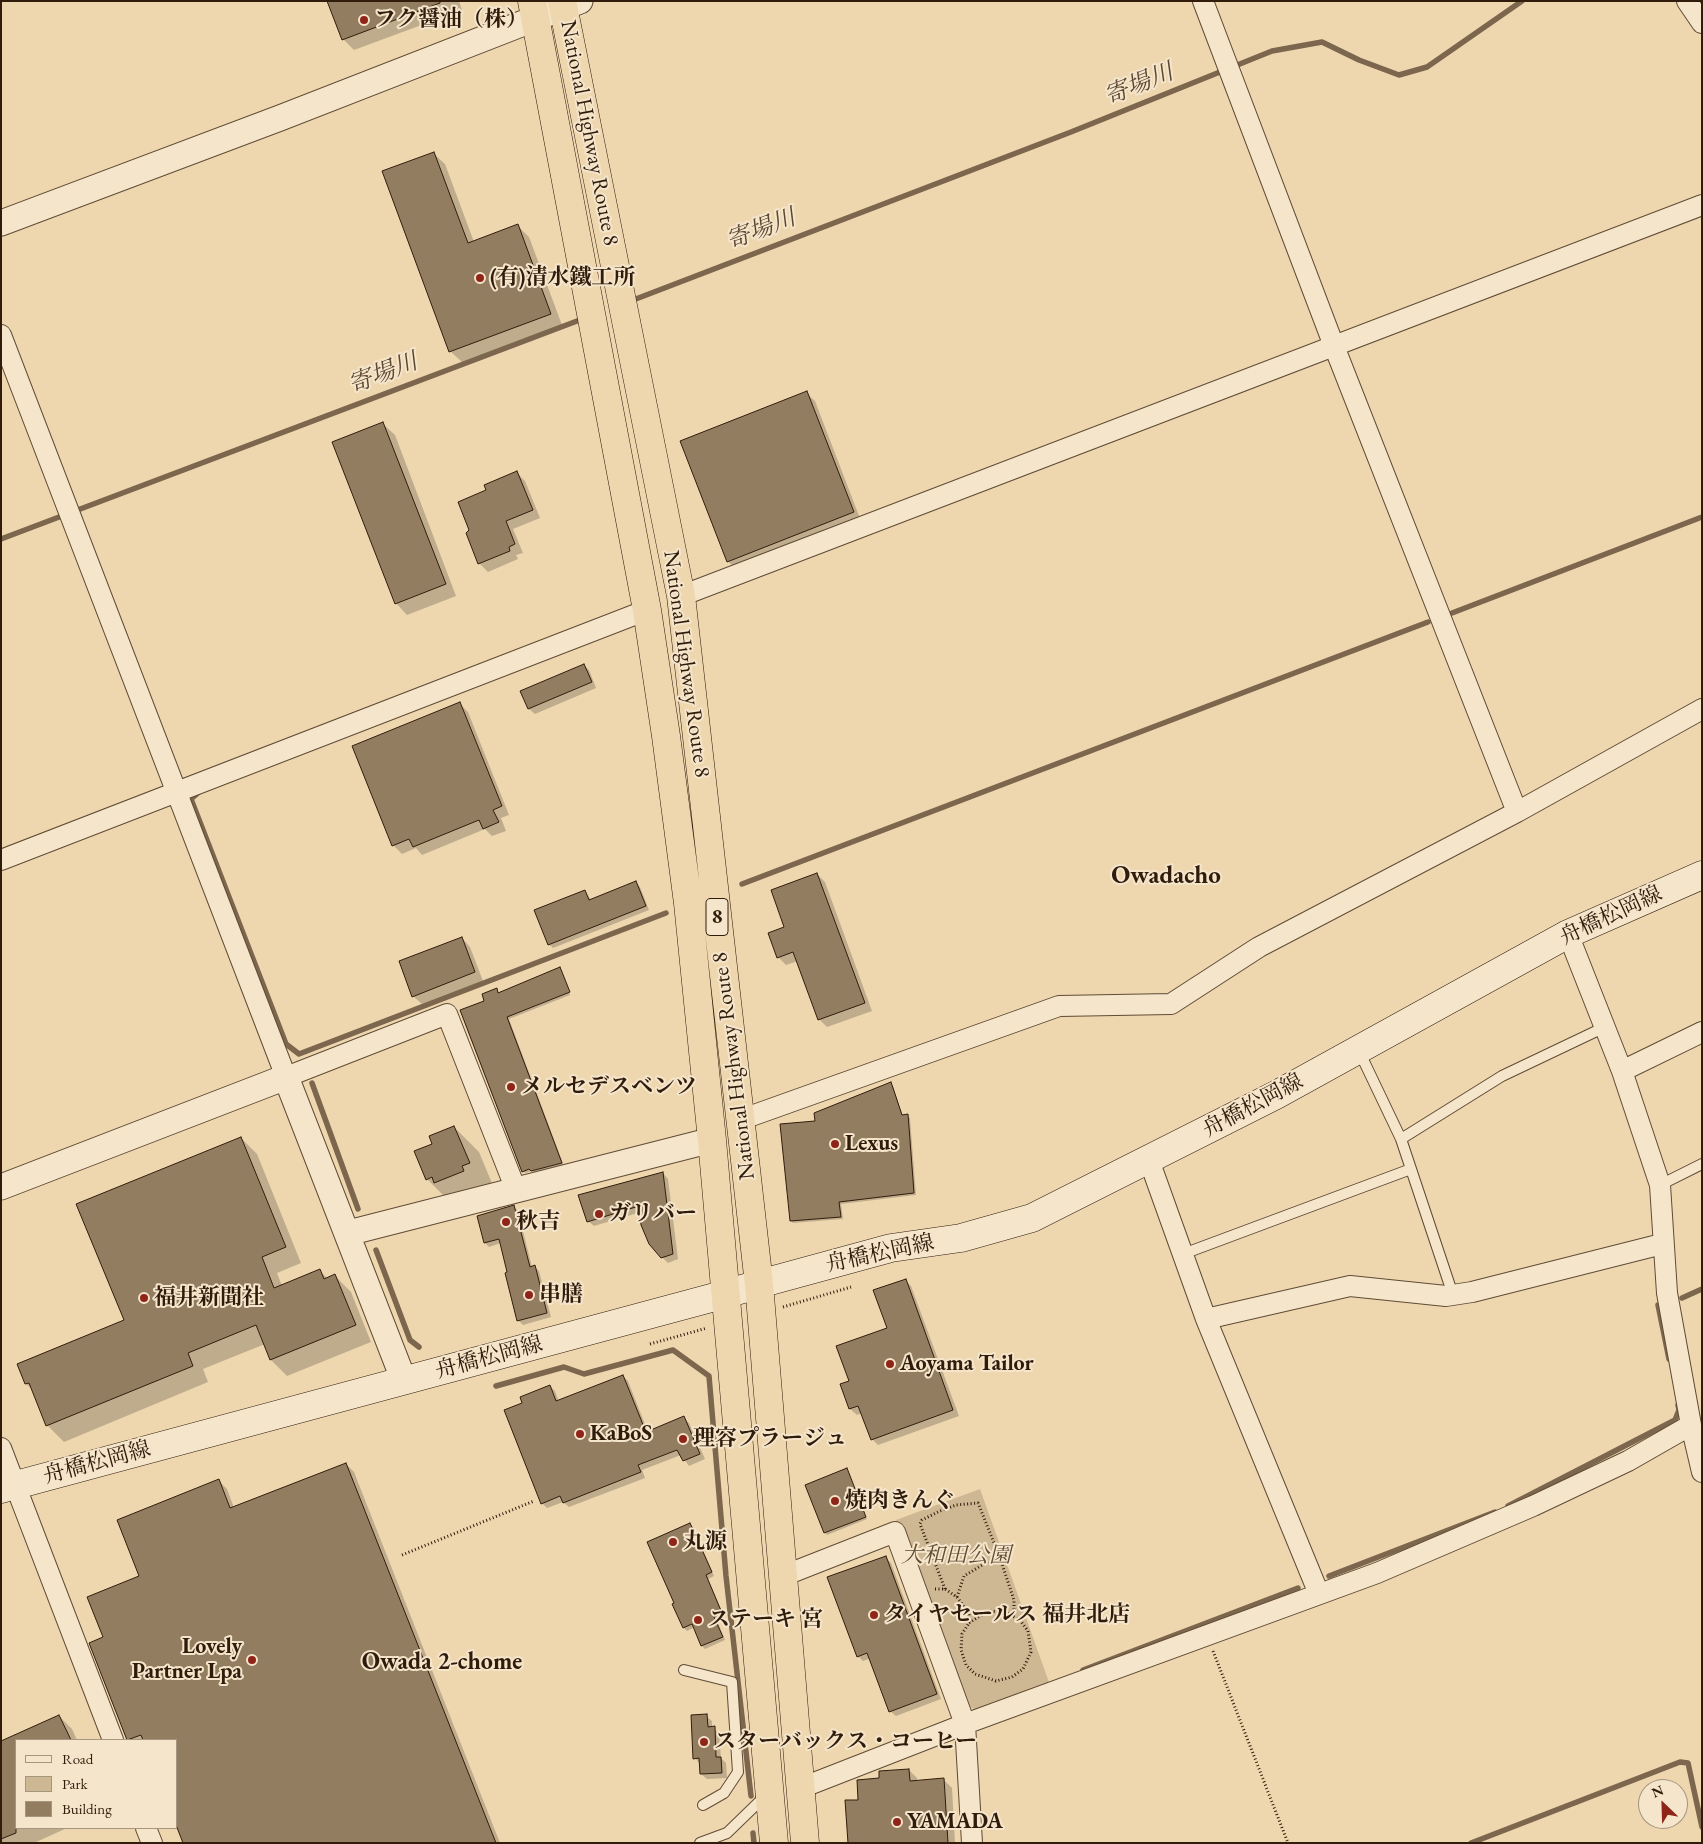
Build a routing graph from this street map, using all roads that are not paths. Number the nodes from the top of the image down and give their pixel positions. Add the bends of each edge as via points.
1 (1203, 1) edge
2 (1687, 1) edge
3 (568, 3) edge
4 (534, 10) edge
5 (1702, 23) edge
6 (1702, 205) edge
7 (1, 223) edge
8 (1, 335) edge
9 (1334, 346) junction
10 (680, 596) junction
11 (647, 610) junction
12 (1702, 709) edge
13 (177, 793) junction
14 (1517, 812) junction
15 (1, 860) edge
16 (1702, 875) edge
17 (1568, 934) junction
18 (1605, 1027) junction
19 (1702, 1032) edge
20 (1358, 1050) junction
21 (1622, 1071) junction
22 (286, 1077) junction
23 (740, 1120) junction
24 (1400, 1139) junction
25 (712, 1140) junction
26 (1149, 1160) junction
27 (1702, 1164) edge
28 (1411, 1168) junction
29 (1660, 1186) junction
30 (1, 1187) edge
31 (516, 1190) junction
32 (348, 1234) junction
33 (1662, 1244) junction
34 (1183, 1254) junction
35 (759, 1284) junction
36 (726, 1294) junction
37 (1453, 1295) junction
38 (1206, 1319) junction
39 (404, 1381) junction
40 (1690, 1425) junction
41 (1, 1448) edge
42 (1702, 1472) edge
43 (8, 1487) edge
44 (783, 1576) junction
45 (1319, 1594) junction
46 (684, 1670) dead end
47 (965, 1724) junction
48 (113, 1739) edge
49 (769, 1780) junction
50 (800, 1788) junction
51 (703, 1805) dead end
52 (146, 1829) edge
53 (152, 1843) edge
54 (700, 1843) edge
55 (774, 1843) edge
56 (805, 1843) edge
57 (972, 1843) edge

1 - 9 street
2 - 5 street
3 - 4 street
3 - 10 highway, National Highway Route 8 / 8
4 - 7 street via 280,118
4 - 11 highway, National Highway Route 8 / 8
6 - 9 street
8 - 13 street
9 - 10 street
9 - 14 street
10 - 23 highway, National Highway Route 8 / 8
11 - 13 street
11 - 25 highway, National Highway Route 8 / 8 via 688,903
12 - 14 street
13 - 15 street
13 - 22 street
14 - 23 street via 1259,947 1170,1004 1059,1006
16 - 17 main road, 舟橋松岡線
17 - 18 street
17 - 20 main road, 舟橋松岡線
18 - 21 street
18 - 24 lane via 1502,1076
19 - 21 street
20 - 24 lane
20 - 26 main road, 舟橋松岡線
21 - 29 street
22 - 30 street
22 - 31 street via 446,1014
22 - 32 street
23 - 35 highway, National Highway Route 8 / 8
24 - 28 lane
25 - 31 street
25 - 36 highway, National Highway Route 8 / 8
26 - 34 street
26 - 35 main road, 舟橋松岡線 via 1032,1218 961,1238 891,1248
27 - 29 lane
28 - 34 lane
28 - 37 lane
29 - 33 street
31 - 32 street
32 - 39 street
33 - 37 street
33 - 40 street via 1667,1293
34 - 38 street
35 - 36 main road, 舟橋松岡線
35 - 44 highway, National Highway Route 8 / 8
36 - 39 main road, 舟橋松岡線
36 - 49 highway, National Highway Route 8 / 8
37 - 38 street via 1350,1286
38 - 45 street
39 - 43 main road, 舟橋松岡線
40 - 42 street
40 - 45 street via 1628,1461 1533,1506
41 - 43 street
43 - 48 street
44 - 47 street via 895,1532
44 - 50 highway, National Highway Route 8 / 8
45 - 47 street
46 - 51 lane via 732,1682 738,1772 724,1792
47 - 50 street
47 - 57 street
49 - 54 lane via 760,1801 727,1833
49 - 55 highway, National Highway Route 8 / 8
50 - 56 highway, National Highway Route 8 / 8
52 - 53 street

